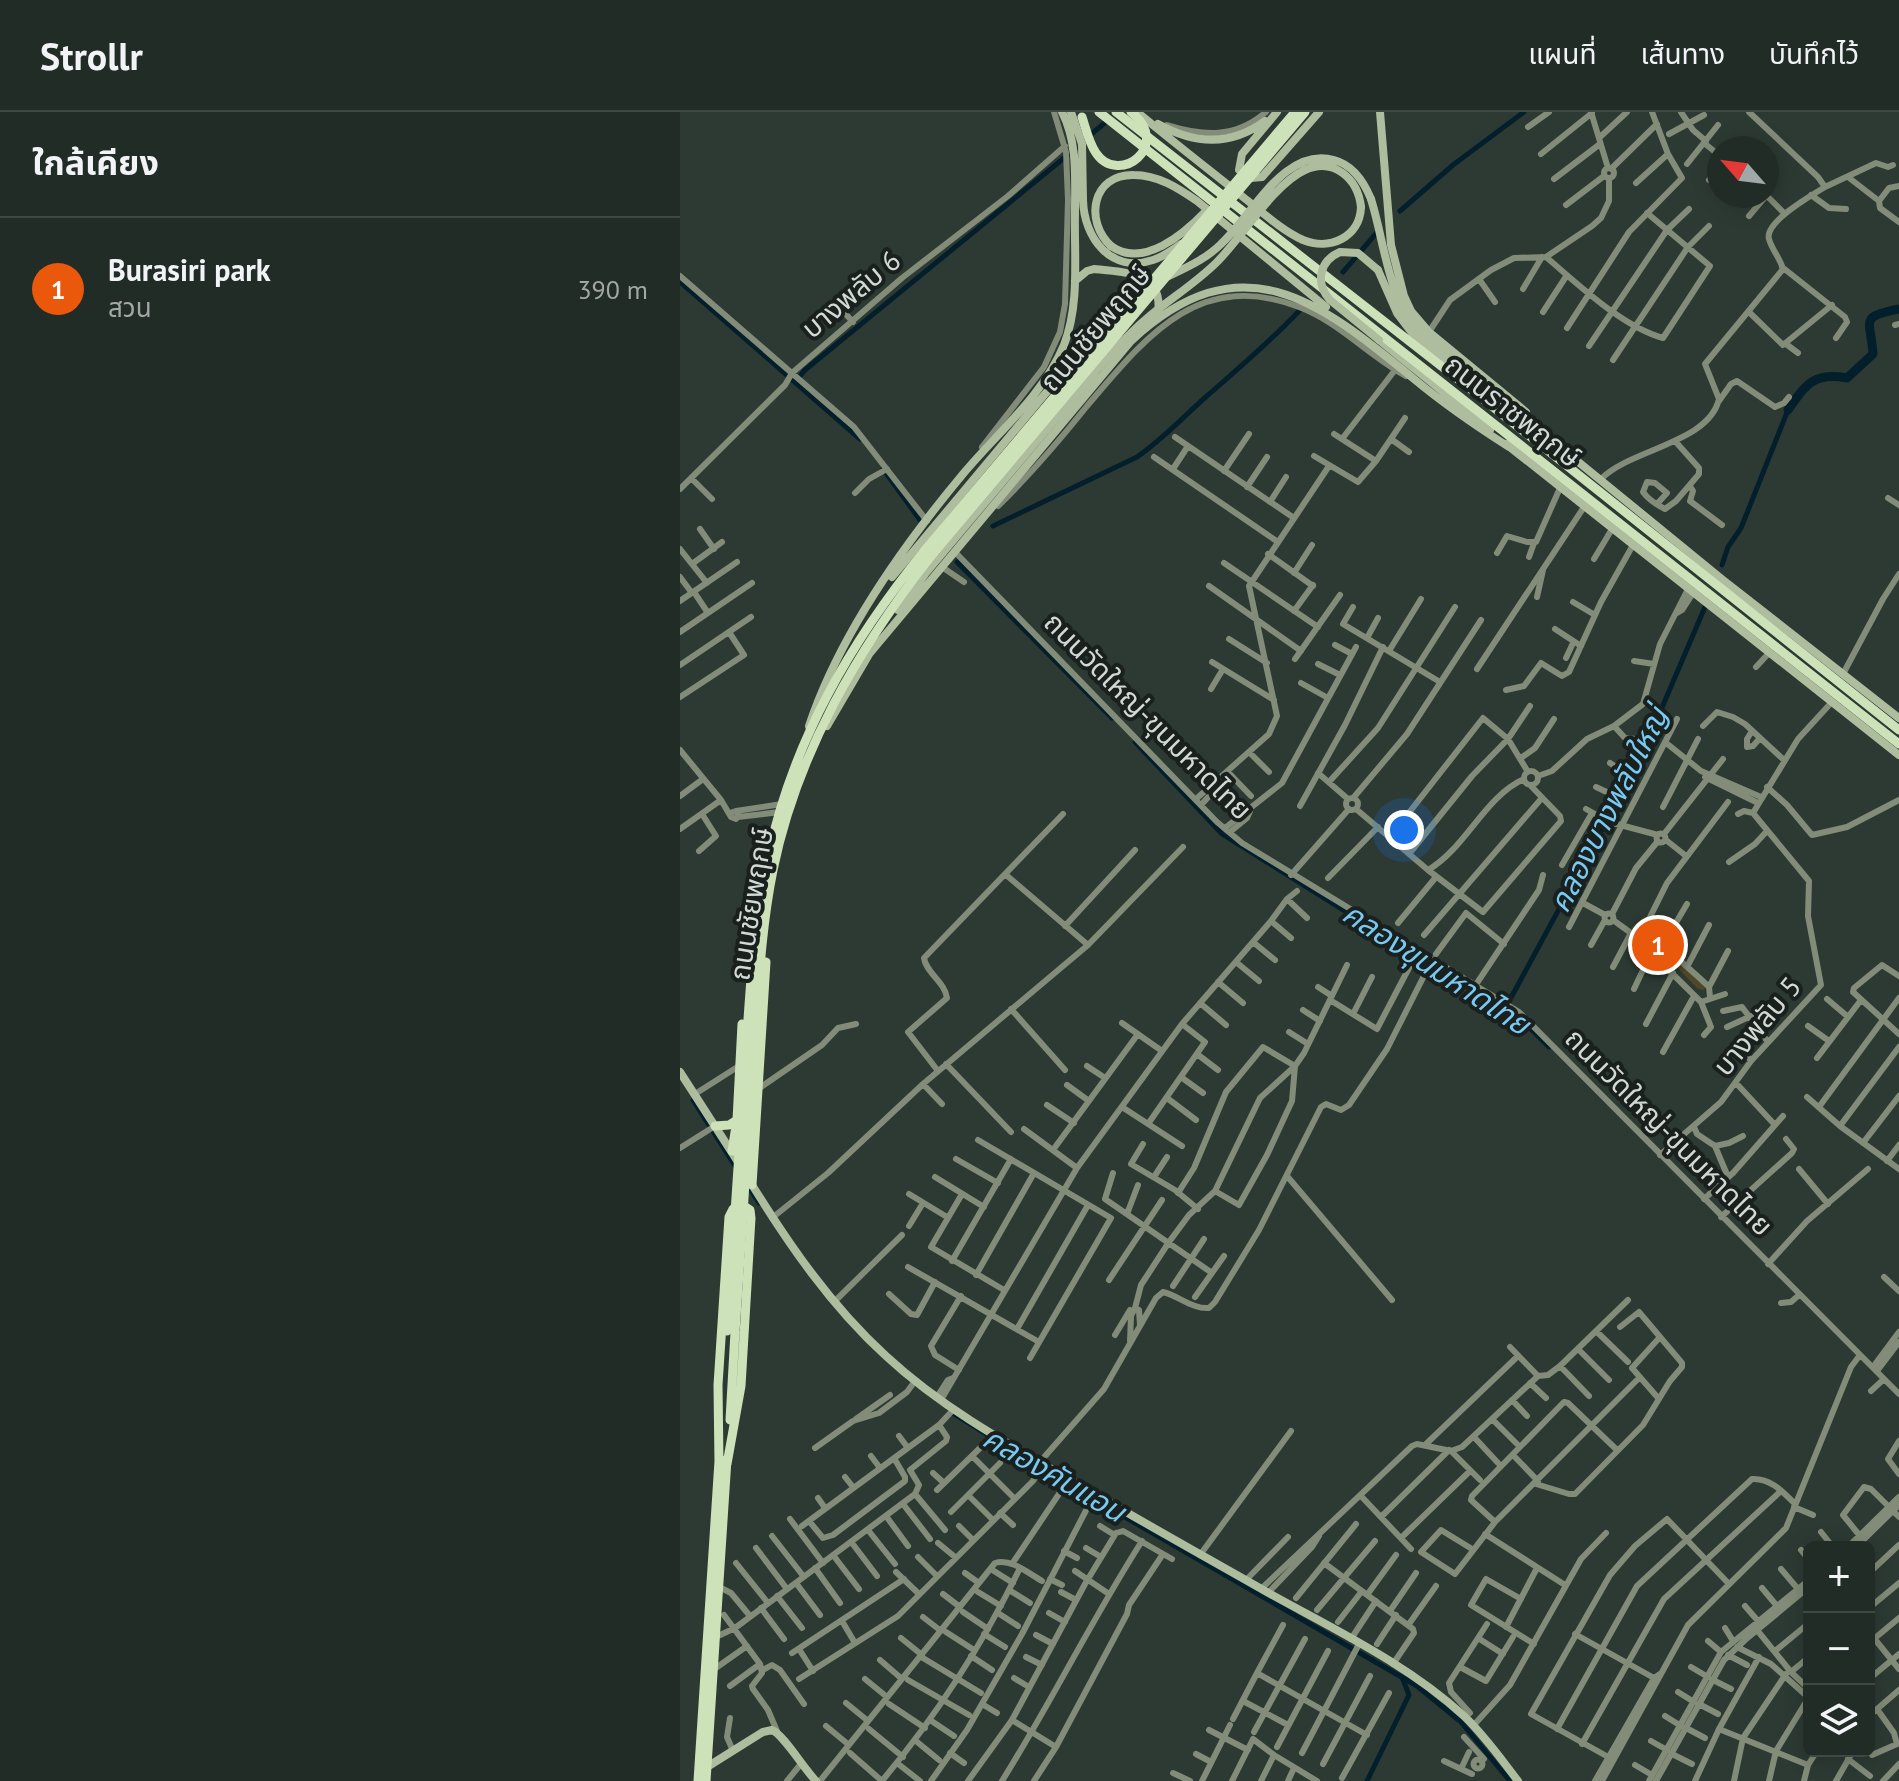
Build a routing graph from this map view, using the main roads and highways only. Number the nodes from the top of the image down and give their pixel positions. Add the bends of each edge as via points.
1 (1062, 112) edge
2 (1071, 112) edge
3 (1277, 112) edge
4 (1294, 112) edge
5 (1304, 112) edge
6 (1319, 112) edge
7 (1380, 112) edge
8 (1140, 114) edge
9 (1081, 115) edge
10 (1102, 115) edge
11 (1122, 117) edge
12 (1072, 152) junction
13 (1075, 281) junction
14 (1157, 318) junction
15 (1342, 321) junction
16 (1549, 436) junction
17 (1509, 447) junction
18 (1580, 476) junction
19 (928, 553) junction
20 (1698, 571) junction
21 (1693, 592) junction
22 (1740, 593) junction
23 (1727, 610) junction
24 (860, 619) junction
25 (870, 653) junction
26 (1899, 718) edge
27 (1899, 730) edge
28 (1898, 750) edge
29 (812, 751) junction
30 (797, 761) junction
31 (768, 879) junction
32 (680, 1072) edge
33 (684, 1083) edge
34 (737, 1120) junction
35 (711, 1128) junction
36 (756, 1130) junction
37 (736, 1133) junction
38 (732, 1151) junction
39 (752, 1185) junction
40 (723, 1464) junction
41 (707, 1767) junction
42 (698, 1780) edge
43 (818, 1781) edge
44 (1518, 1781) edge

1 - 12 main road
2 - 12 main road via 1080,133
3 - 6 main road via 1239,160 1239,170 1251,178 1262,177
3 - 8 main road via 1244,133 1218,140 1188,138
4 - 15 main road, bridge via 1192,225 1167,242 1127,254 1111,246 1095,224 1099,197 1119,177 1149,177 1178,188 1197,201 1262,252
4 - 19 main road, ถนนชัยพฤกษ์, bridge
5 - 12 main road, bridge via 1216,216 1157,259 1121,262 1090,235
5 - 19 main road, ถนนชัยพฤกษ์, bridge
7 - 16 main road via 1391,245 1411,311
8 - 25 main road, bridge via 1267,215 1302,239 1326,244 1342,240 1357,225 1361,207 1356,186 1345,174 1326,166 1304,170 1279,191 1218,261 1144,321 1094,373 925,574
9 - 11 main road, bridge via 1095,152 1118,166 1132,162 1147,140 1145,126
10 - 11 main road, ถนนราชพฤกษ์
11 - 18 main road, ถนนราชพฤกษ์
11 - 23 main road, ถนนราชพฤกษ์
12 - 13 main road
13 - 14 main road via 1094,269 1149,281 1159,297
13 - 24 main road via 1071,319 1057,359 927,521
14 - 15 main road via 1196,297 1245,288 1300,298
14 - 25 main road via 1131,341
15 - 17 main road
16 - 22 main road, ถนนราชพฤกษ์
16 - 24 main road, bridge via 1411,323 1393,282 1371,199 1357,174 1339,161 1315,159 1294,166 1277,180 1210,254 1119,307
17 - 18 main road, bridge via 1330,300 1320,279 1325,263 1340,252 1358,253 1378,270 1397,313 1416,338
17 - 21 main road, ถนนราชพฤกษ์
18 - 20 main road, ถนนราชพฤกษ์
19 - 29 main road, ถนนชัยพฤกษ์ via 867,645
19 - 30 main road, ถนนชัยพฤกษ์ via 889,596 854,647
20 - 22 main road
20 - 27 main road, ถนนราชพฤกษ์
21 - 23 main road
21 - 28 main road, ถนนราชพฤกษ์
22 - 26 main road, ถนนราชพฤกษ์
23 - 28 main road, ถนนราชพฤกษ์ via 1851,706
24 - 30 main road via 827,680
25 - 29 main road
29 - 31 main road, ถนนชัยพฤกษ์
30 - 31 main road, ถนนชัยพฤกษ์ via 781,808
31 - 34 main road via 748,935
31 - 36 main road
31 - 40 main road, ถนนชัยพฤกษ์, bridge via 751,1034
32 - 33 main road
33 - 35 main road
34 - 35 main road
34 - 37 main road
35 - 38 main road
36 - 37 main road via 747,1144
36 - 39 main road
37 - 38 main road
38 - 39 main road
39 - 44 main road via 835,1301 912,1386 939,1398 1040,1468 1393,1664 1476,1723
40 - 40 main road via 718,1385 729,1217 733,1209 744,1206 751,1218 741,1386
40 - 41 main road, ถนนชัยพฤกษ์
40 - 42 main road, ถนนชัยพฤกษ์
41 - 42 main road, ถนนชัยพฤกษ์
41 - 43 main road via 763,1732 777,1731

